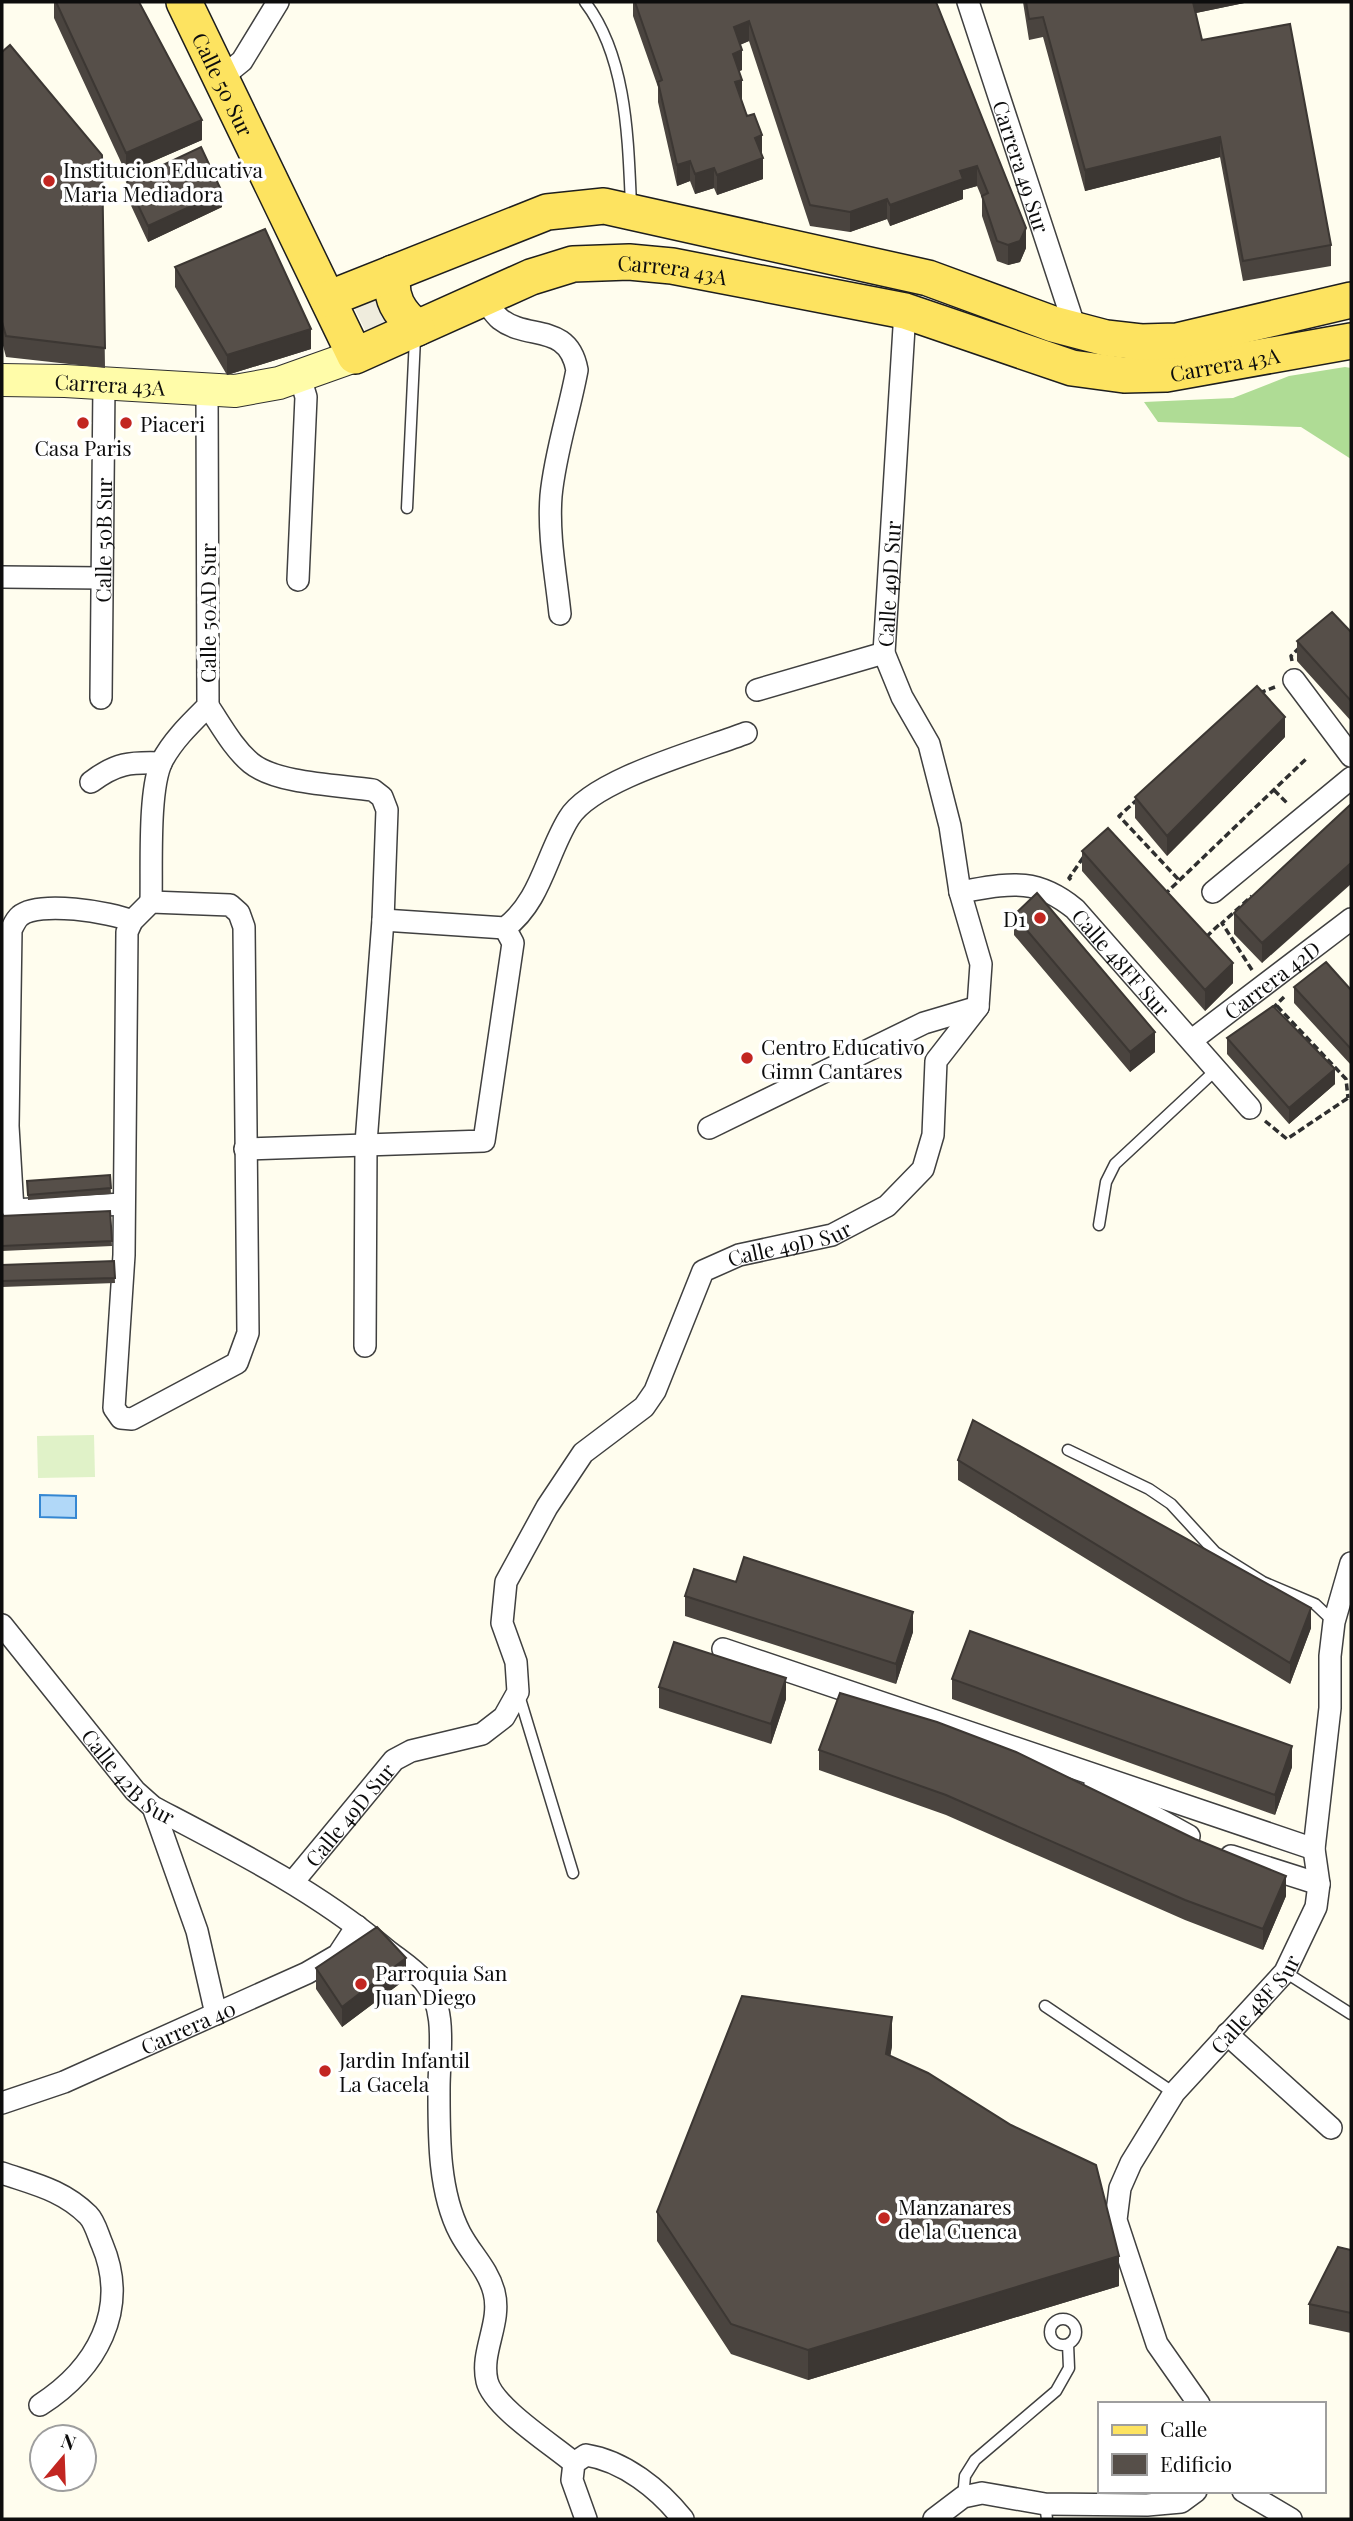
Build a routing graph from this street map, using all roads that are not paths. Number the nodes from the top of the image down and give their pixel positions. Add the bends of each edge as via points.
1 (184, 2) edge
2 (278, 2) edge
3 (584, 2) edge
4 (968, 2) edge
5 (221, 78) junction
6 (631, 212) junction
7 (393, 273) junction
8 (483, 298) junction
9 (328, 299) junction
10 (1351, 300) edge
11 (905, 311) junction
12 (417, 328) junction
13 (1076, 331) junction
14 (1351, 341) edge
15 (355, 356) junction
16 (300, 377) junction
17 (2, 380) edge
18 (104, 383) junction
19 (207, 390) junction
20 (407, 508) dead end
21 (2, 577) edge
22 (102, 578) junction
23 (298, 580) dead end
24 (560, 614) dead end
25 (884, 653) junction
26 (1294, 680) road end
27 (757, 690) dead end
28 (100, 698) dead end
29 (208, 706) junction
30 (746, 733) dead end
31 (1351, 756) edge
32 (161, 763) junction
33 (1351, 778) edge
34 (91, 782) dead end
35 (960, 892) junction
36 (1213, 892) dead end
37 (151, 902) junction
38 (1351, 919) edge
39 (383, 920) junction
40 (132, 921) junction
41 (505, 928) junction
42 (978, 1007) junction
43 (1192, 1040) junction
44 (1217, 1069) junction
45 (1250, 1108) road end
46 (709, 1128) dead end
47 (366, 1143) junction
48 (246, 1150) junction
49 (123, 1204) junction
50 (1099, 1224) dead end
51 (365, 1346) dead end
52 (1068, 1450) dead end
53 (1351, 1563) edge
54 (1334, 1622) junction
55 (2, 1625) edge
56 (723, 1649) dead end
57 (518, 1692) junction
58 (1051, 1759) junction
59 (153, 1807) junction
60 (1314, 1849) junction
61 (573, 1873) dead end
62 (293, 1882) junction
63 (1319, 1884) junction
64 (357, 1926) junction
65 (1285, 1972) junction
66 (1045, 2006) dead end
67 (216, 2014) junction
68 (1351, 2014) edge
69 (1227, 2034) junction
70 (1174, 2093) junction
71 (2, 2103) edge
72 (1331, 2128) dead end
73 (2, 2173) edge
74 (1068, 2344) dead end
75 (1198, 2402) edge
76 (40, 2405) dead end
77 (575, 2463) junction
78 (1193, 2493) edge
79 (1246, 2493) edge
80 (963, 2497) junction
81 (1046, 2512) edge
82 (586, 2519) edge
83 (683, 2519) edge
84 (934, 2519) edge
85 (1291, 2519) edge

1 - 5 main road, Calle 50 Sur
2 - 5 street via 242,61
3 - 6 lane via 610,51 629,147
4 - 13 street, Carrera 49 Sur
5 - 9 main road, Calle 50 Sur
6 - 7 main road, Carrera 43A via 604,206 547,212
6 - 13 main road, Carrera 43A via 928,278
7 - 9 main road, Carrera 43A
7 - 12 main road via 398,309
8 - 11 main road, Carrera 43A via 573,264 629,262 672,266
8 - 12 main road, Carrera 43A
8 - 24 street via 500,319 561,341 576,362 551,499
9 - 15 main road, Calle 50 Sur
10 - 13 main road, Carrera 43A via 1177,341 1141,342
11 - 14 main road, Carrera 43A via 1072,368 1124,375 1166,374
11 - 25 street, Calle 49D Sur
12 - 15 main road, Carrera 43A
12 - 20 lane
15 - 16 main road, Carrera 43A
16 - 19 main road, Carrera 43A via 253,389
16 - 23 street via 306,397
17 - 18 main road, Carrera 43A
18 - 19 main road, Carrera 43A
18 - 22 street, Calle 50B Sur
19 - 29 street, Calle 50AD Sur
21 - 22 street
22 - 28 street, Calle 50B Sur
25 - 27 street
25 - 35 street, Calle 49D Sur via 929,744 950,826
26 - 31 street
29 - 32 street, Calle 50AD Sur
29 - 39 street via 236,749 253,765 279,776 373,790 382,797 387,810
30 - 41 street via 591,795 570,815 522,915
32 - 34 street via 132,762 109,768
32 - 37 street, Calle 50AD Sur via 155,796
33 - 36 street
35 - 42 street, Calle 49D Sur via 981,964
35 - 43 street, Calle 48FF Sur via 1009,884 1055,893 1075,909
37 - 40 street
37 - 48 street via 230,905 239,913 244,927
38 - 43 street, Carrera 42D
39 - 41 street
39 - 47 street
40 - 49 street via 127,932
40 - 49 street via 115,914 40,908 20,915 11,930 8,1126 13,1210
41 - 47 street via 513,943 484,1141
42 - 46 street via 924,1023
42 - 57 street, Calle 49D Sur via 936,1061 933,1135 923,1169 887,1206 832,1235 739,1255 703,1271 655,1391 644,1407 583,1453 506,1582 502,1623 516,1661
43 - 44 street, Calle 48FF Sur
44 - 45 street, Calle 48FF Sur
44 - 50 lane via 1115,1164 1106,1182
47 - 48 street
47 - 51 street
48 - 49 street via 248,1333 244,1351 237,1363 132,1419 121,1418 114,1409
52 - 54 lane via 1149,1489 1171,1504 1215,1552 1263,1582 1315,1604
53 - 54 street, Calle 48F Sur
54 - 60 street, Calle 48F Sur via 1330,1708
55 - 59 street, Calle 42B Sur via 135,1791
56 - 58 street
57 - 61 lane
57 - 62 street, Calle 49D Sur via 504,1717 482,1734 411,1751 394,1760
58 - 60 street
58 - 63 street via 1233,1857
59 - 62 street, Calle 42B Sur
59 - 67 street via 197,1931
60 - 63 street, Calle 48F Sur
62 - 64 street, Calle 49D Sur
63 - 65 street, Calle 48F Sur via 1316,1907
64 - 67 street, Carrera 40 via 338,1955
64 - 77 street, Calle 49D Sur via 425,1981 439,2008 442,2164 460,2232 488,2273 495,2294 497,2315 487,2381 499,2401
65 - 68 lane
65 - 69 street, Calle 48F Sur
66 - 70 lane
67 - 71 street, Carrera 40 via 64,2082
69 - 70 street, Calle 48F Sur
69 - 72 street
70 - 75 street, Calle 48F Sur via 1131,2163 1120,2188 1116,2220 1157,2344
73 - 76 street via 64,2195 91,2217 110,2276 108,2330 67,2388
74 - 80 lane via 1069,2368 1056,2391 975,2460 965,2476
77 - 82 street via 572,2480
77 - 83 street via 586,2455 609,2459 669,2502
78 - 81 street via 1181,2502
79 - 85 street
80 - 81 street via 982,2493
80 - 84 street

